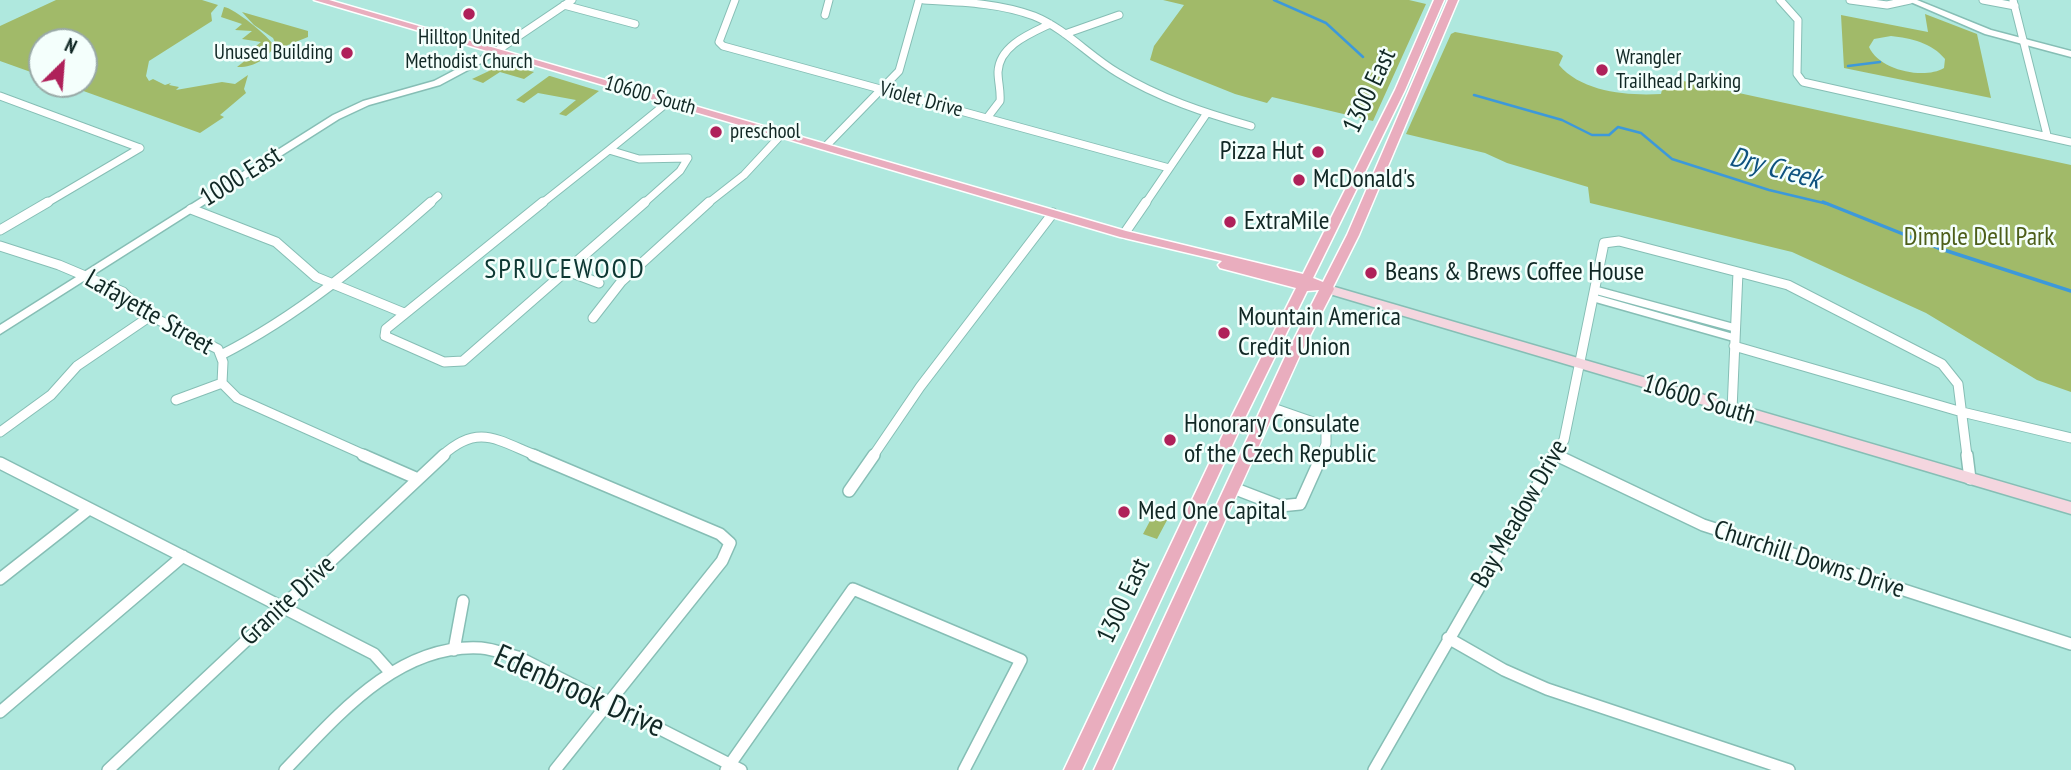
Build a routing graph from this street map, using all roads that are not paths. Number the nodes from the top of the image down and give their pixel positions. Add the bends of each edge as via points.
1 (319, 0) edge
2 (572, 0) edge
3 (735, 0) edge
4 (829, 0) edge
5 (919, 0) edge
6 (925, 0) edge
7 (1439, 0) edge
8 (1452, 0) edge
9 (1780, 0) edge
10 (1850, 0) edge
11 (1910, 0) edge
12 (1983, 0) edge
13 (999, 3) edge
14 (2014, 3) edge
15 (564, 5) junction
16 (825, 15) dead end
17 (1119, 15) dead end
18 (635, 24) dead end
19 (1050, 24) junction
20 (1065, 34) junction
21 (2024, 43) junction
22 (495, 52) junction
23 (2071, 54) edge
24 (882, 90) junction
25 (0, 96) edge
26 (668, 102) junction
27 (1207, 113) junction
28 (987, 118) junction
29 (1251, 126) dead end
30 (782, 134) junction
31 (2047, 135) junction
32 (2071, 142) edge
33 (825, 147) junction
34 (607, 149) junction
35 (1169, 167) junction
36 (438, 195) dead end
37 (191, 209) junction
38 (1053, 213) junction
39 (0, 230) edge
40 (1124, 234) junction
41 (0, 246) edge
42 (567, 271) junction
43 (1738, 272) junction
44 (85, 276) junction
45 (599, 283) dead end
46 (1305, 283) junction
47 (331, 284) junction
48 (1328, 289) junction
49 (1594, 294) junction
50 (404, 313) junction
51 (149, 317) junction
52 (593, 318) dead end
53 (0, 330) edge
54 (1735, 338) junction
55 (221, 355) junction
56 (1581, 365) junction
57 (222, 383) junction
58 (176, 400) dead end
59 (1270, 407) junction
60 (1732, 410) junction
61 (1962, 412) junction
62 (0, 432) edge
63 (2071, 438) edge
64 (1556, 455) junction
65 (0, 463) edge
66 (418, 479) junction
67 (1970, 479) junction
68 (1233, 488) junction
69 (849, 491) dead end
70 (2071, 508) edge
71 (89, 509) junction
72 (183, 556) junction
73 (0, 579) edge
74 (464, 601) dead end
75 (282, 607) junction
76 (1448, 638) junction
77 (2071, 644) edge
78 (454, 650) junction
79 (391, 673) junction
80 (610, 702) junction
81 (0, 712) edge
82 (732, 768) edge
83 (108, 770) edge
84 (285, 770) edge
85 (555, 770) edge
86 (964, 770) edge
87 (1073, 770) edge
88 (1103, 770) edge
89 (1374, 770) edge
90 (1789, 770) edge

1 - 22 main road, 10600 South
2 - 15 street
3 - 24 street, Violet Drive via 720,44
4 - 16 street
5 - 24 street via 903,64
6 - 13 street
7 - 46 main road, 1300 East
8 - 48 main road, 1300 East
9 - 31 street via 1798,20 1797,74 1803,82
10 - 11 street via 1881,5
11 - 21 street
12 - 14 street
13 - 19 street
14 - 21 street
15 - 18 street
15 - 22 street
17 - 20 street
19 - 20 street
19 - 28 street via 1021,39 1002,58 1000,101
20 - 27 street via 1118,74
21 - 23 street
21 - 31 street
22 - 26 main road, 10600 South
22 - 37 street, 1000 East via 437,83 350,110
24 - 28 street, Violet Drive
24 - 33 street
25 - 39 street via 140,148
26 - 30 main road, 10600 South
26 - 34 street
27 - 29 street
27 - 35 street
28 - 35 street, Violet Drive
30 - 33 main road, 10600 South
30 - 52 street via 744,175 621,282
31 - 32 street
33 - 38 main road, 10600 South
34 - 42 street via 639,159 688,158 680,171
34 - 50 street
35 - 40 street
36 - 47 street
37 - 44 street, 1000 East
37 - 47 street via 276,242 305,269
38 - 40 main road, 10600 South
38 - 69 street via 920,387
40 - 46 main road, 10600 South via 1183,249 1193,257
41 - 44 street, Lafayette Street
42 - 45 street
42 - 50 street via 459,363 444,362 383,333
43 - 49 street, Bay Meadow Drive via 1610,240 1604,243
43 - 54 street
43 - 61 street via 1788,285 1942,364 1958,384
44 - 51 street, Lafayette Street via 131,297
44 - 53 street, 1000 East
46 - 48 main road, 10600 South
46 - 87 main road, 1300 East
47 - 50 street
47 - 55 street via 257,339
48 - 56 main road, 10600 South
48 - 59 main road, 1300 East
49 - 54 street
49 - 56 street, Bay Meadow Drive
51 - 55 street, Lafayette Street via 212,344
51 - 62 street via 77,366 51,395
54 - 60 street
54 - 61 street
55 - 57 street, Lafayette Street
56 - 60 main road, 10600 South
56 - 64 street, Bay Meadow Drive via 1569,425
57 - 58 street
57 - 66 street, Lafayette Street via 237,398
59 - 68 main road, 1300 East
59 - 68 street via 1326,430 1326,444 1300,504 1280,506
60 - 67 main road, 10600 South
61 - 63 street
61 - 67 street
64 - 76 street, Bay Meadow Drive
64 - 77 street, Churchill Downs Drive via 1703,526
65 - 71 street
66 - 75 street, Granite Drive
66 - 80 street, Granite Drive via 454,445 470,436 489,436 720,534 730,543 722,561
67 - 70 main road, 10600 South
68 - 88 main road, 1300 East
71 - 72 street
71 - 73 street
72 - 75 street
72 - 81 street
74 - 78 street
75 - 79 street via 374,654
75 - 83 street, Granite Drive
76 - 89 street, Bay Meadow Drive
76 - 90 street via 1547,689
78 - 79 street, Edenbrook Drive via 434,653
78 - 80 street, Edenbrook Drive via 504,652
79 - 84 street, Edenbrook Drive via 355,698
80 - 82 street, Edenbrook Drive
80 - 85 street
82 - 86 street via 853,589 1021,660

